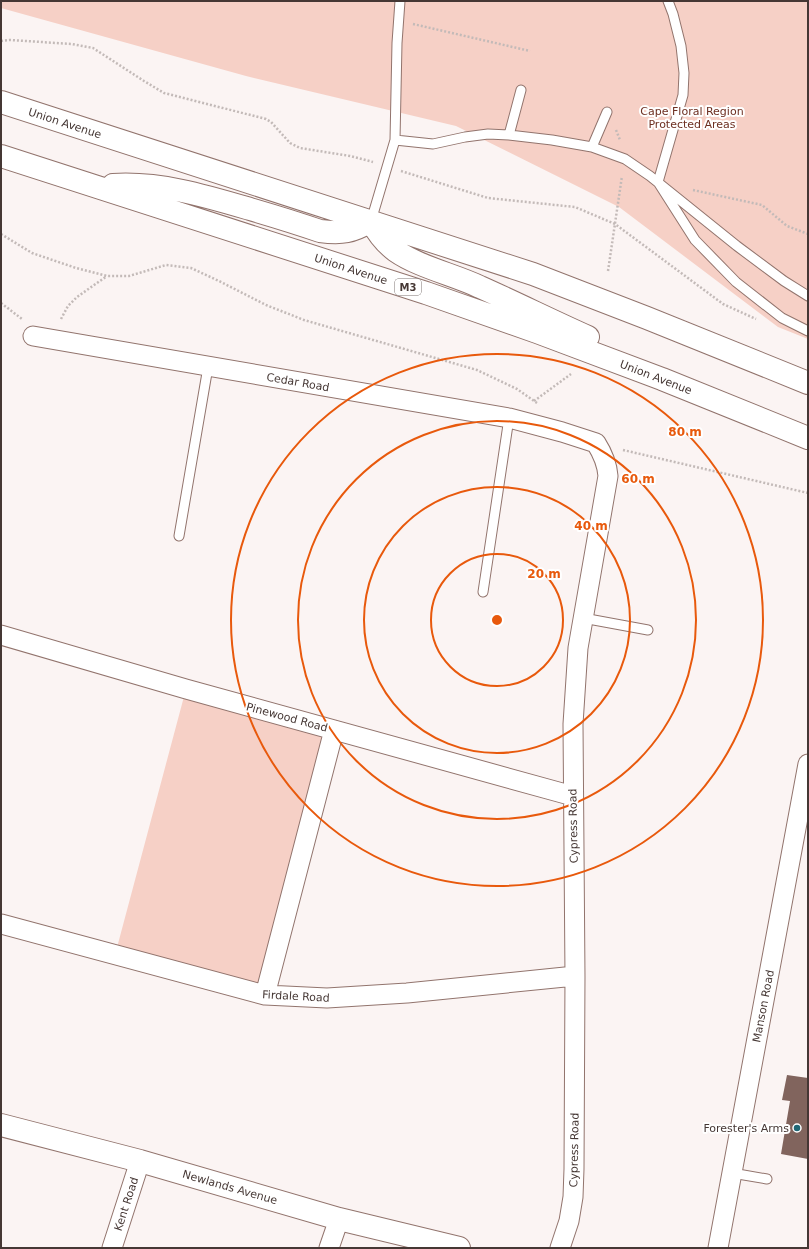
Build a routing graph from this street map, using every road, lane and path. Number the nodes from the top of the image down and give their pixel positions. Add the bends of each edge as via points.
1 (400, 1) edge
2 (668, 1) edge
3 (398, 20) junction
4 (1, 41) edge
5 (530, 51) dead end
6 (521, 90) dead end
7 (1, 102) edge
8 (607, 112) dead end
9 (509, 135) junction
10 (395, 140) junction
11 (592, 147) junction
12 (1, 156) edge
13 (388, 166) junction
14 (658, 182) junction
15 (93, 186) junction
16 (371, 221) junction
17 (614, 224) junction
18 (1, 234) edge
19 (808, 234) edge
20 (608, 271) dead end
21 (107, 276) junction
22 (808, 296) edge
23 (1, 303) edge
24 (757, 320) dead end
25 (808, 331) edge
26 (42, 338) junction
27 (208, 367) junction
28 (572, 374) dead end
29 (662, 379) junction
30 (808, 383) edge
31 (535, 400) junction
32 (539, 406) dead end
33 (509, 418) junction
34 (808, 438) edge
35 (596, 443) junction
36 (808, 493) edge
37 (179, 536) dead end
38 (482, 592) dead end
39 (583, 618) junction
40 (648, 630) dead end
41 (1, 635) edge
42 (334, 730) junction
43 (808, 764) edge
44 (573, 796) junction
45 (1, 924) edge
46 (575, 976) junction
47 (265, 995) junction
48 (1, 1125) edge
49 (140, 1161) junction
50 (732, 1173) junction
51 (767, 1179) dead end
52 (339, 1219) junction
53 (112, 1248) edge
54 (329, 1248) edge
55 (459, 1248) edge
56 (560, 1248) edge
57 (718, 1248) edge

1 - 3 lane
2 - 14 lane via 681,46 683,95
3 - 5 path
3 - 10 lane
4 - 13 path via 72,44 93,48 164,93 266,119 290,143 300,148 350,156
6 - 9 lane
7 - 16 main road, Union Avenue
8 - 11 lane
9 - 10 lane via 488,134 434,144
9 - 11 lane
10 - 13 lane
11 - 14 lane via 625,159
12 - 15 main road, Union Avenue / M3
13 - 16 lane
13 - 17 path via 488,198 575,208
14 - 19 path via 762,205 787,226
14 - 22 lane via 737,246
14 - 25 lane via 695,240 736,282 782,318
15 - 16 main road via 155,186 198,194 331,233 353,230
15 - 29 main road, Union Avenue / M3 via 426,293
16 - 29 main road via 384,241 398,252 426,266 480,286 620,353
16 - 30 main road, Union Avenue via 533,274
17 - 20 path
17 - 24 path via 723,304
18 - 21 path via 32,253
21 - 26 path via 77,297
21 - 31 path via 129,276 166,265 191,268 266,305 304,320 477,370
23 - 26 path
26 - 27 street, Cedar Road
27 - 33 street, Cedar Road
27 - 37 lane
28 - 31 path
29 - 34 main road, Union Avenue / M3
31 - 32 path
31 - 33 path
33 - 35 street, Cedar Road
33 - 38 lane
35 - 36 path
35 - 39 street, Cypress Road via 607,464 608,476
39 - 40 lane
39 - 44 street, Cypress Road via 578,648 573,724
41 - 42 street, Pinewood Road
42 - 44 street, Pinewood Road
42 - 47 street
43 - 50 street, Manson Road
44 - 46 street, Cypress Road
45 - 47 street, Firdale Road
46 - 47 street, Firdale Road via 334,998
46 - 56 street, Cypress Road via 573,1197 569,1221
48 - 49 main road, Newlands Avenue
49 - 52 main road, Newlands Avenue
49 - 53 street, Kent Road
50 - 51 lane
50 - 57 street, Manson Road
52 - 54 street
52 - 55 main road, Newlands Avenue

